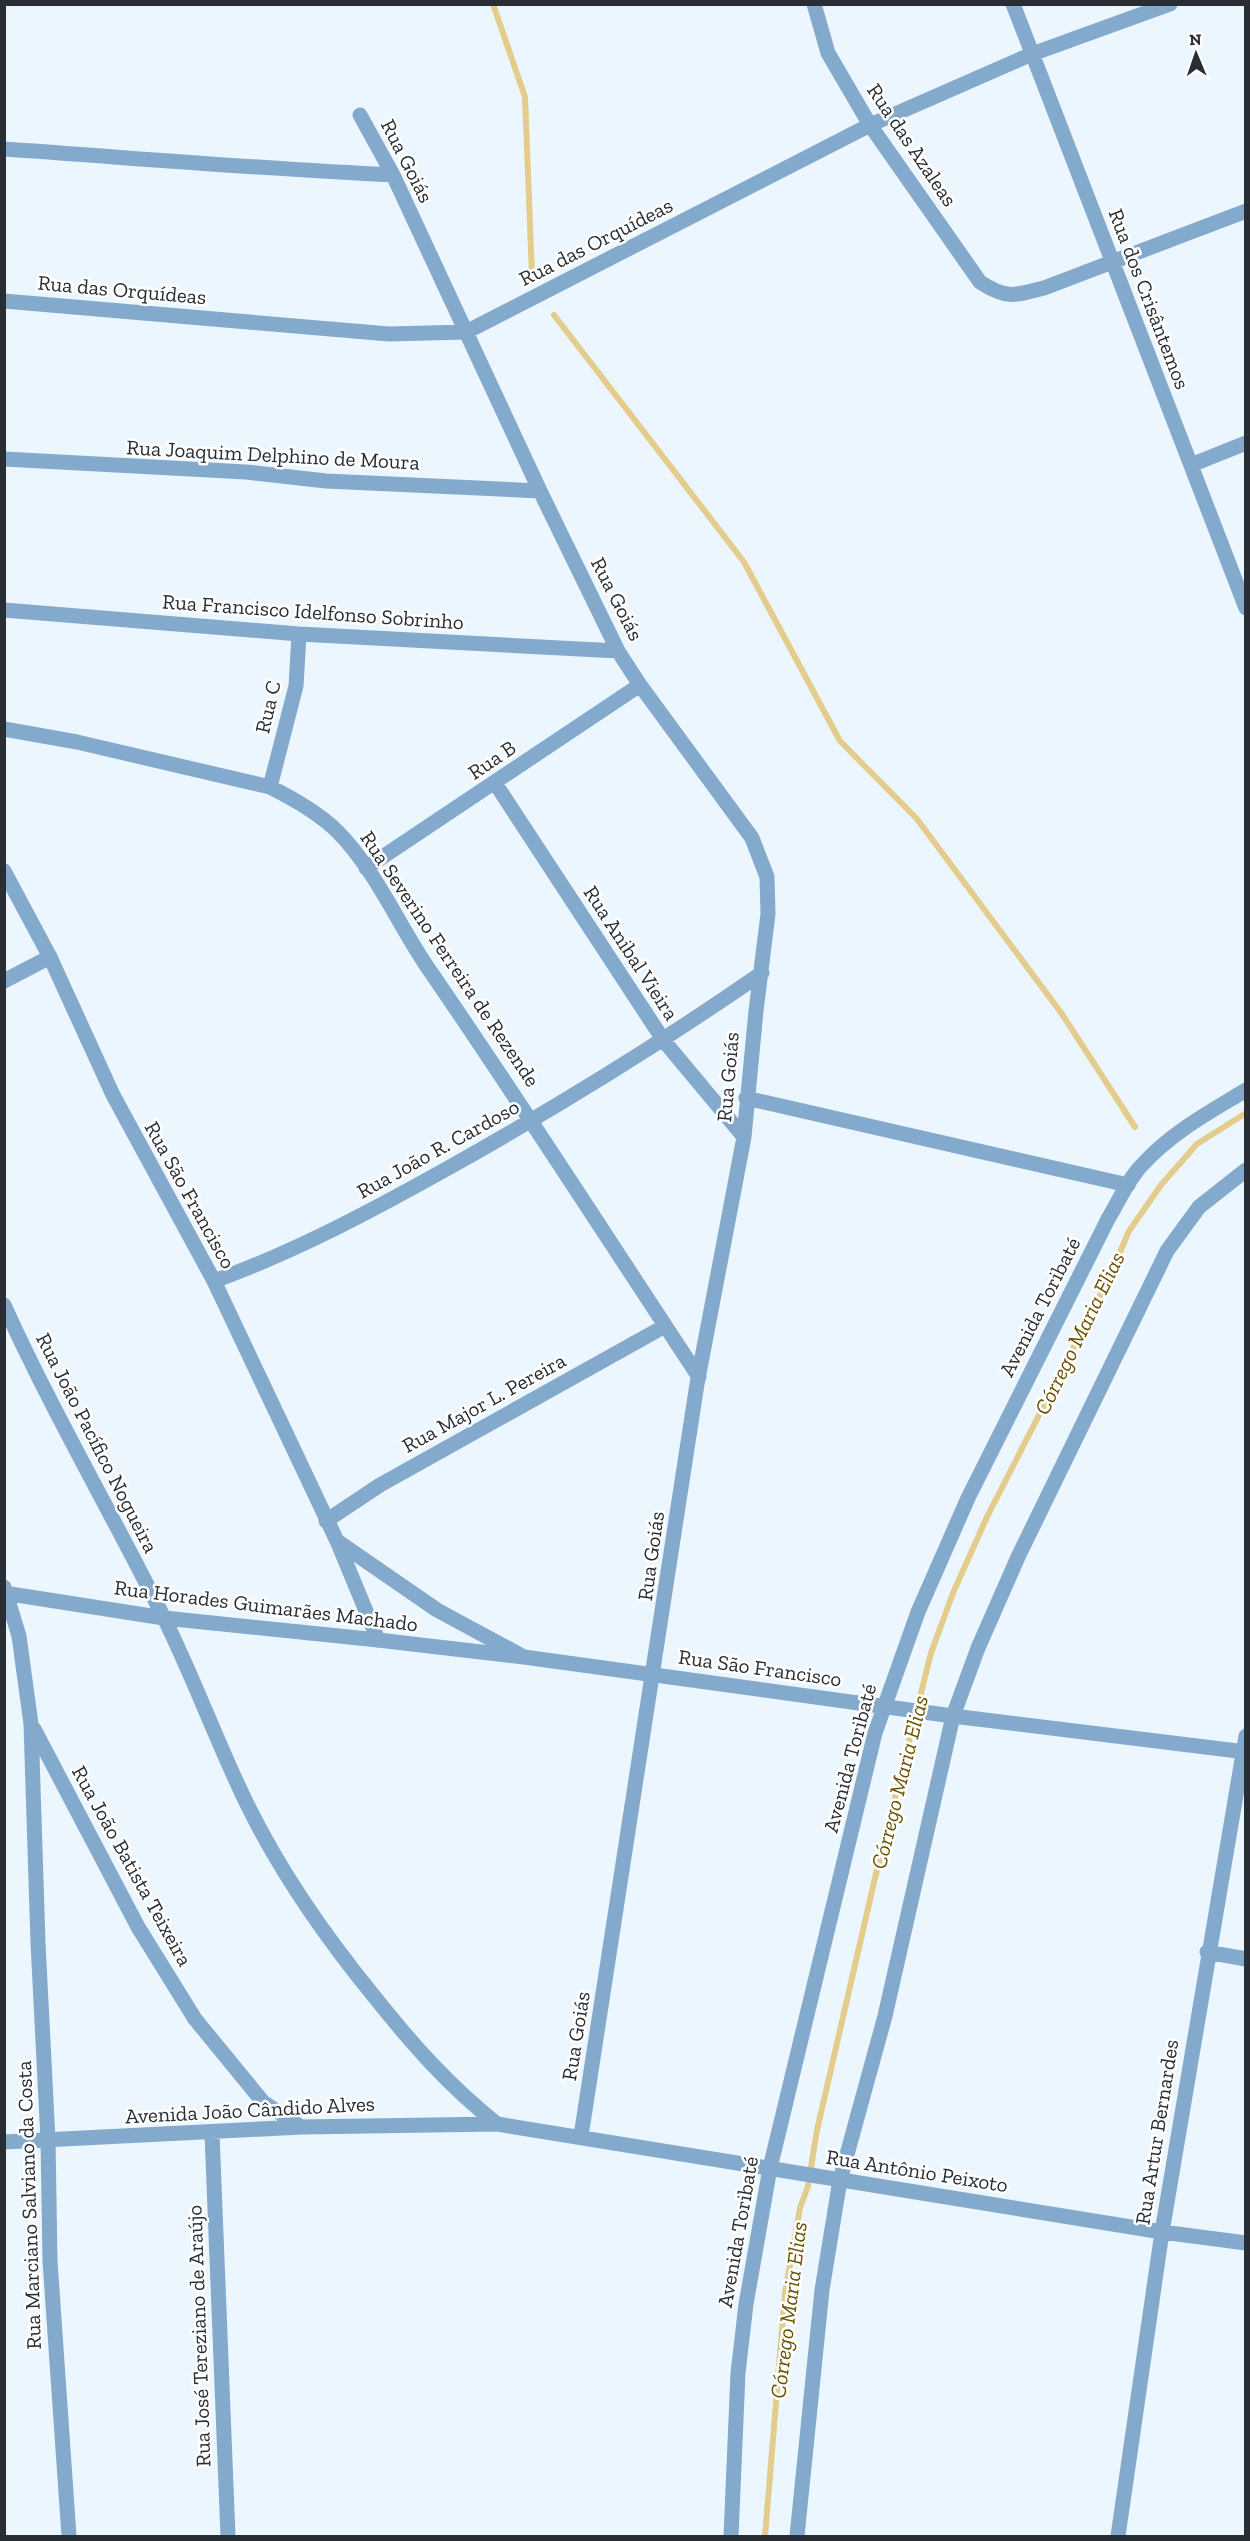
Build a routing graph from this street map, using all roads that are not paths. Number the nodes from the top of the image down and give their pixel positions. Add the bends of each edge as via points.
1 (814, 4) edge
2 (1013, 4) edge
3 (1170, 4) edge
4 (1032, 54) junction
5 (360, 115) dead end
6 (870, 125) junction
7 (4, 149) edge
8 (393, 175) junction
9 (1245, 211) edge
10 (1113, 263) junction
11 (4, 301) edge
12 (466, 333) junction
13 (1245, 443) edge
14 (4, 459) edge
15 (1191, 465) junction
16 (540, 491) junction
17 (1245, 608) edge
18 (4, 610) edge
19 (299, 634) junction
20 (618, 651) junction
21 (640, 685) junction
22 (4, 729) edge
23 (495, 783) junction
24 (270, 787) junction
25 (366, 868) junction
26 (4, 871) edge
27 (50, 957) junction
28 (762, 973) junction
29 (4, 981) edge
30 (664, 1041) junction
31 (1245, 1090) edge
32 (746, 1098) junction
33 (533, 1120) junction
34 (744, 1137) junction
35 (1245, 1170) edge
36 (1128, 1185) junction
37 (214, 1281) junction
38 (4, 1305) edge
39 (665, 1326) junction
40 (699, 1377) junction
41 (326, 1521) junction
42 (337, 1541) junction
43 (5, 1591) edge
44 (164, 1618) junction
45 (378, 1640) junction
46 (524, 1657) junction
47 (654, 1675) junction
48 (891, 1707) junction
49 (946, 1715) junction
50 (31, 1724) junction
51 (1245, 1736) edge
52 (1244, 1752) edge
53 (1207, 1952) junction
54 (1245, 1959) edge
55 (497, 2124) junction
56 (301, 2127) junction
57 (212, 2133) junction
58 (581, 2136) junction
59 (48, 2140) junction
60 (4, 2142) edge
61 (776, 2169) junction
62 (834, 2179) junction
63 (1162, 2232) junction
64 (1245, 2243) edge
65 (69, 2536) edge
66 (228, 2536) edge
67 (731, 2536) edge
68 (796, 2536) edge
69 (1118, 2536) edge

1 - 6 street, Rua das Azaleas via 828,53
2 - 4 street, Rua dos Crisântemos
3 - 4 street, Rua das Orquídeas
4 - 6 street, Rua das Orquídeas
4 - 10 street, Rua dos Crisântemos
5 - 8 street, Rua Goiás
6 - 10 street, Rua das Azaleas via 980,282 999,294 1044,288
6 - 12 street, Rua das Orquídeas
7 - 8 street
8 - 12 street, Rua Goiás
9 - 10 street
10 - 15 street, Rua dos Crisântemos
11 - 12 street, Rua das Orquídeas via 389,334
12 - 16 street, Rua Goiás
13 - 15 street
14 - 16 street, Rua Joaquim Delphino de Moura
15 - 17 street, Rua dos Crisântemos
16 - 20 street, Rua Goiás
18 - 19 street, Rua Francisco Idelfonso Sobrinho
19 - 20 street, Rua Francisco Idelfonso Sobrinho
19 - 24 street, Rua C via 296,686
20 - 21 street, Rua Goiás
21 - 23 street, Rua B
21 - 28 street, Rua Goiás via 752,838 767,877
22 - 24 street, Rua Severino Ferreira de Rezende
23 - 25 street, Rua B
23 - 30 street, Rua Anibal Vieira
24 - 25 street, Rua Severino Ferreira de Rezende via 293,798 337,832
25 - 33 street, Rua Severino Ferreira de Rezende via 424,961
26 - 27 street, Rua São Francisco
27 - 29 street
27 - 37 street, Rua São Francisco via 112,1095
28 - 30 street, Rua João R. Cardoso
28 - 32 street, Rua Goiás
30 - 33 street, Rua João R. Cardoso
30 - 34 street, Rua Anibal Vieira
31 - 36 street, Avenida Toribaté via 1174,1135 1142,1165
32 - 34 street, Rua Goiás
32 - 36 street
33 - 37 street, Rua João R. Cardoso via 339,1227 268,1262
33 - 39 street, Rua Severino Ferreira de Rezende
34 - 40 street, Rua Goiás
35 - 49 street via 1199,1207 1167,1251
36 - 48 street, Avenida Toribaté via 968,1498 918,1612
37 - 41 street, Rua São Francisco
38 - 44 street, Rua João Pacífico Nogueira
39 - 40 street, Rua Severino Ferreira de Rezende
39 - 41 street, Rua Major L. Pereira via 380,1485
40 - 47 street, Rua Goiás
41 - 42 street, Rua São Francisco
42 - 45 street, Rua São Francisco
42 - 46 street, Rua São Francisco via 437,1610
43 - 44 street, Rua Horades Guimarães Machado
43 - 50 street, Rua Marciano Salviano da Costa via 19,1636
44 - 45 street, Rua Horades Guimarães Machado
44 - 55 street, Rua João Pacífico Nogueira via 246,1802 312,1917 419,2052 459,2094
45 - 46 street, Rua Horades Guimarães Machado
46 - 47 street, Rua São Francisco
47 - 48 street, Rua São Francisco
47 - 58 street, Rua Goiás
48 - 49 street, Rua São Francisco
48 - 61 street, Avenida Toribaté
49 - 52 street, Rua São Francisco
49 - 62 street via 885,2016
50 - 56 street, Rua João Batista Teixeira via 138,1928 195,2019 263,2102
50 - 59 street, Rua Marciano Salviano da Costa
51 - 52 street, Rua Artur Bernardes
52 - 53 street, Rua Artur Bernardes
53 - 54 street
53 - 63 street, Rua Artur Bernardes
55 - 56 street, Avenida João Cândido Alves
55 - 58 street
56 - 57 street, Avenida João Cândido Alves
57 - 59 street, Avenida João Cândido Alves
57 - 66 street, Rua José Tereziano de Araújo
58 - 61 street, Rua Antônio Peixoto
59 - 60 street, Avenida João Cândido Alves
59 - 65 street, Rua Marciano Salviano da Costa via 50,2261
61 - 62 street, Rua Antônio Peixoto
61 - 67 street, Avenida Toribaté via 746,2304 738,2373
62 - 63 street, Rua Antônio Peixoto
62 - 68 street
63 - 64 street, Rua Antônio Peixoto
63 - 69 street, Rua Artur Bernardes

